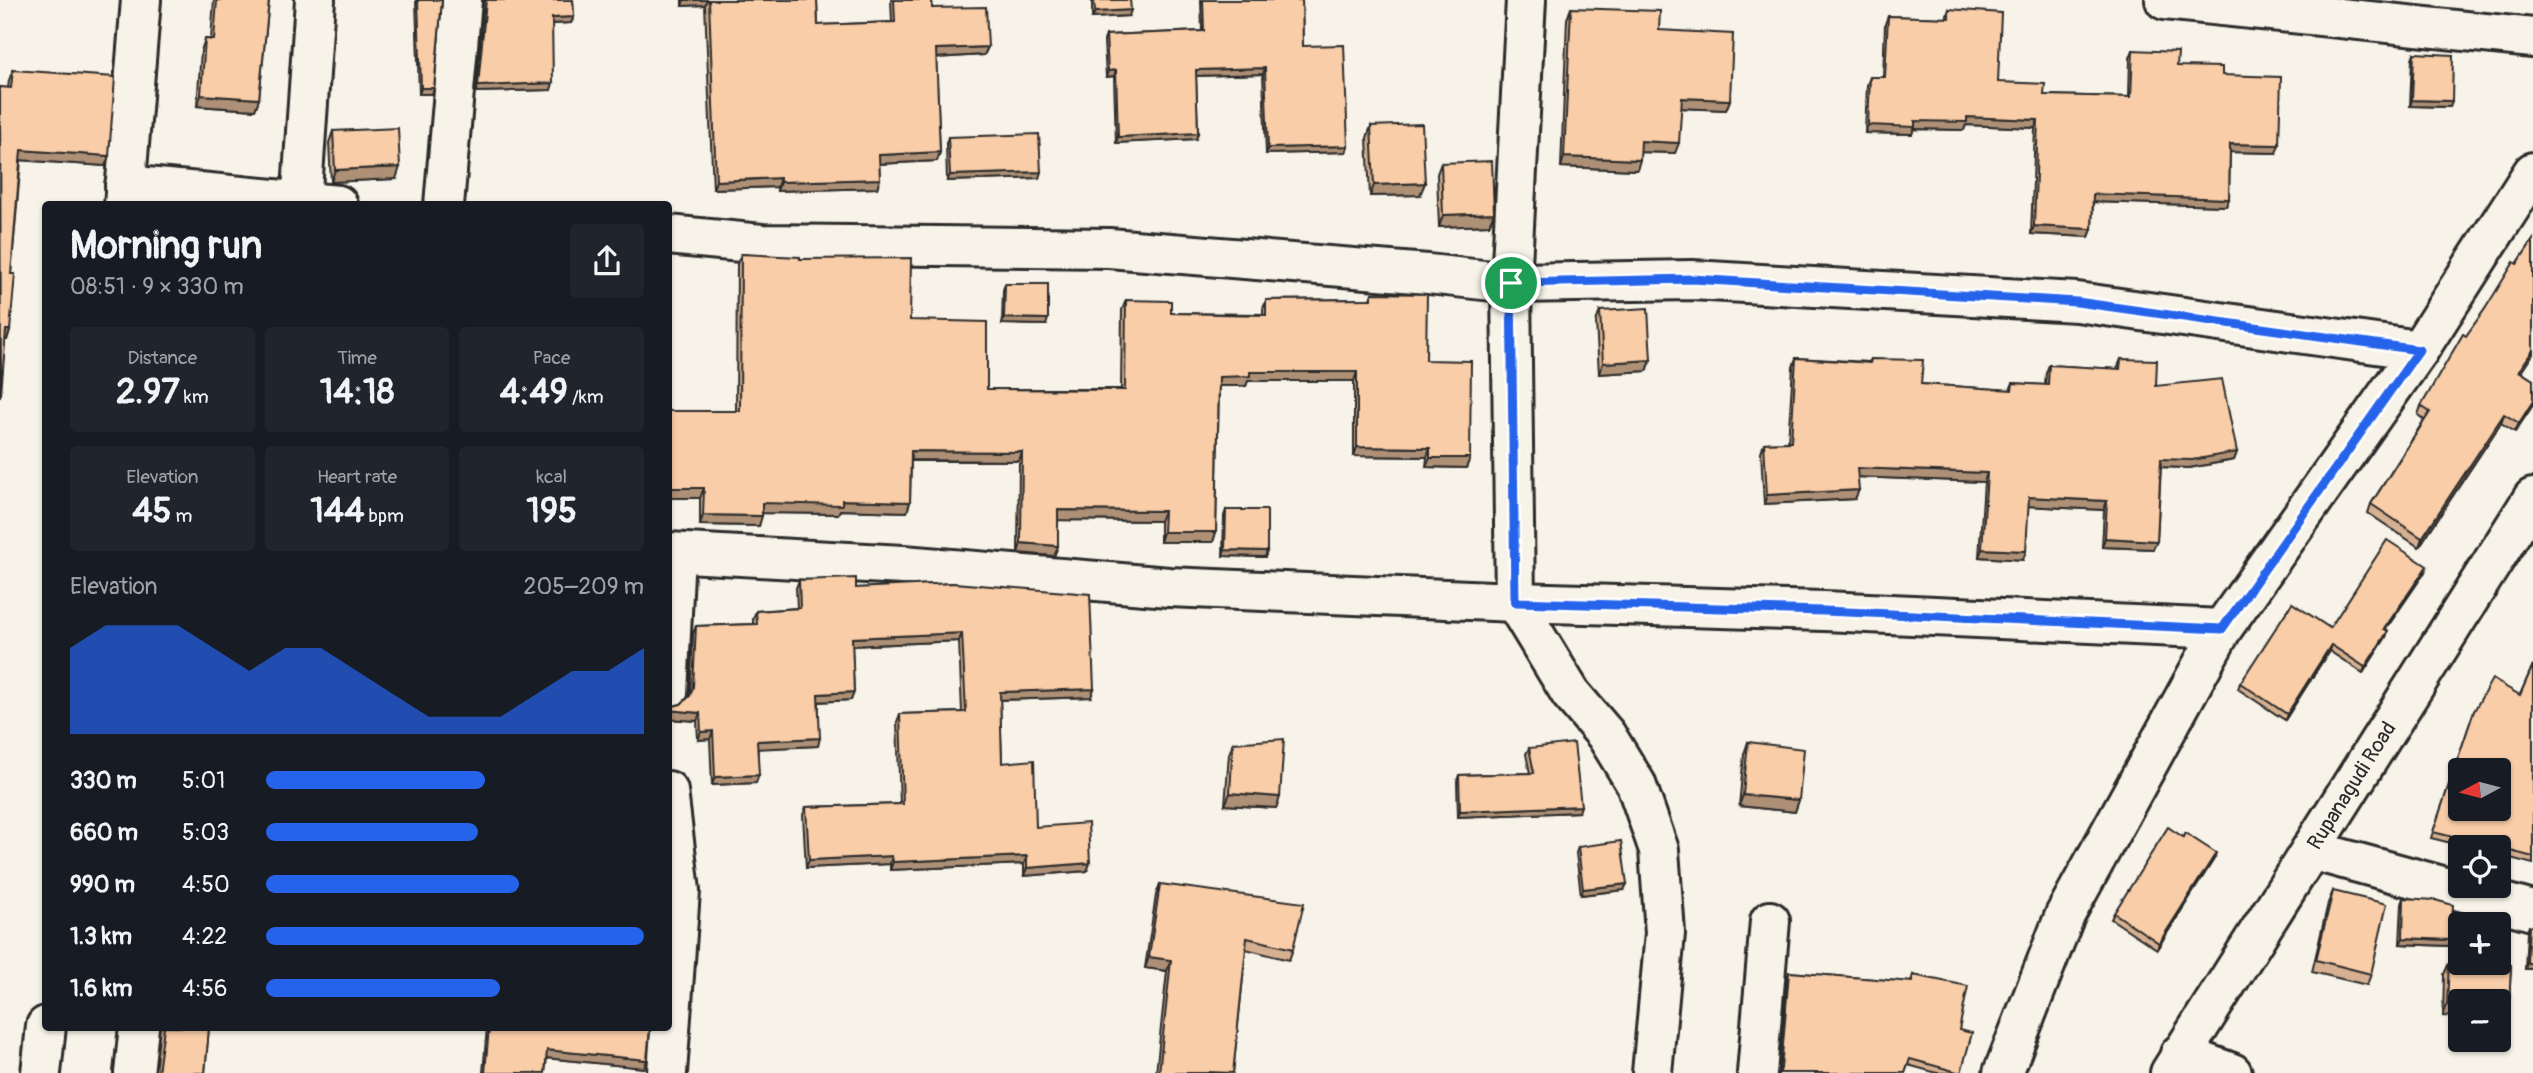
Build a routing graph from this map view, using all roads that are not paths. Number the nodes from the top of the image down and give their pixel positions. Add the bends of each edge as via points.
1 (141, 0) edge
2 (315, 0) edge
3 (462, 0) edge
4 (1526, 0) edge
5 (2165, 0) edge
6 (2533, 38) edge
7 (2533, 172) edge
8 (125, 195) edge
9 (250, 201) edge
10 (313, 201) edge
11 (444, 201) edge
12 (672, 235) edge
13 (1511, 283) junction
14 (2419, 350) junction
15 (2529, 511) edge
16 (672, 552) edge
17 (1515, 602) junction
18 (2222, 629) junction
19 (672, 825) edge
20 (2311, 850) junction
21 (2533, 911) edge
22 (1770, 921) dead end
23 (672, 1003) edge
24 (45, 1031) edge
25 (139, 1031) edge
26 (670, 1031) edge
27 (2175, 1063) edge
28 (41, 1073) edge
29 (134, 1073) edge
30 (667, 1073) edge
31 (1652, 1073) edge
32 (1757, 1073) edge
33 (2003, 1073) edge
34 (2232, 1073) edge

1 - 8 street
2 - 10 street
3 - 11 street
4 - 13 street
5 - 6 street
7 - 14 street
8 - 9 street
12 - 13 street via 762,244 1109,248
13 - 14 street via 1692,279 2077,302
13 - 17 street
14 - 18 street
15 - 20 street, Rupanagudi Road
16 - 17 street via 1169,587
17 - 18 street
17 - 31 street via 1571,694 1606,735 1636,784 1659,850 1665,933
18 - 33 street via 2065,915
19 - 23 street via 680,891
20 - 21 street
20 - 27 street, Rupanagudi Road
22 - 32 street
24 - 28 street
25 - 29 street
26 - 30 street
27 - 34 street

